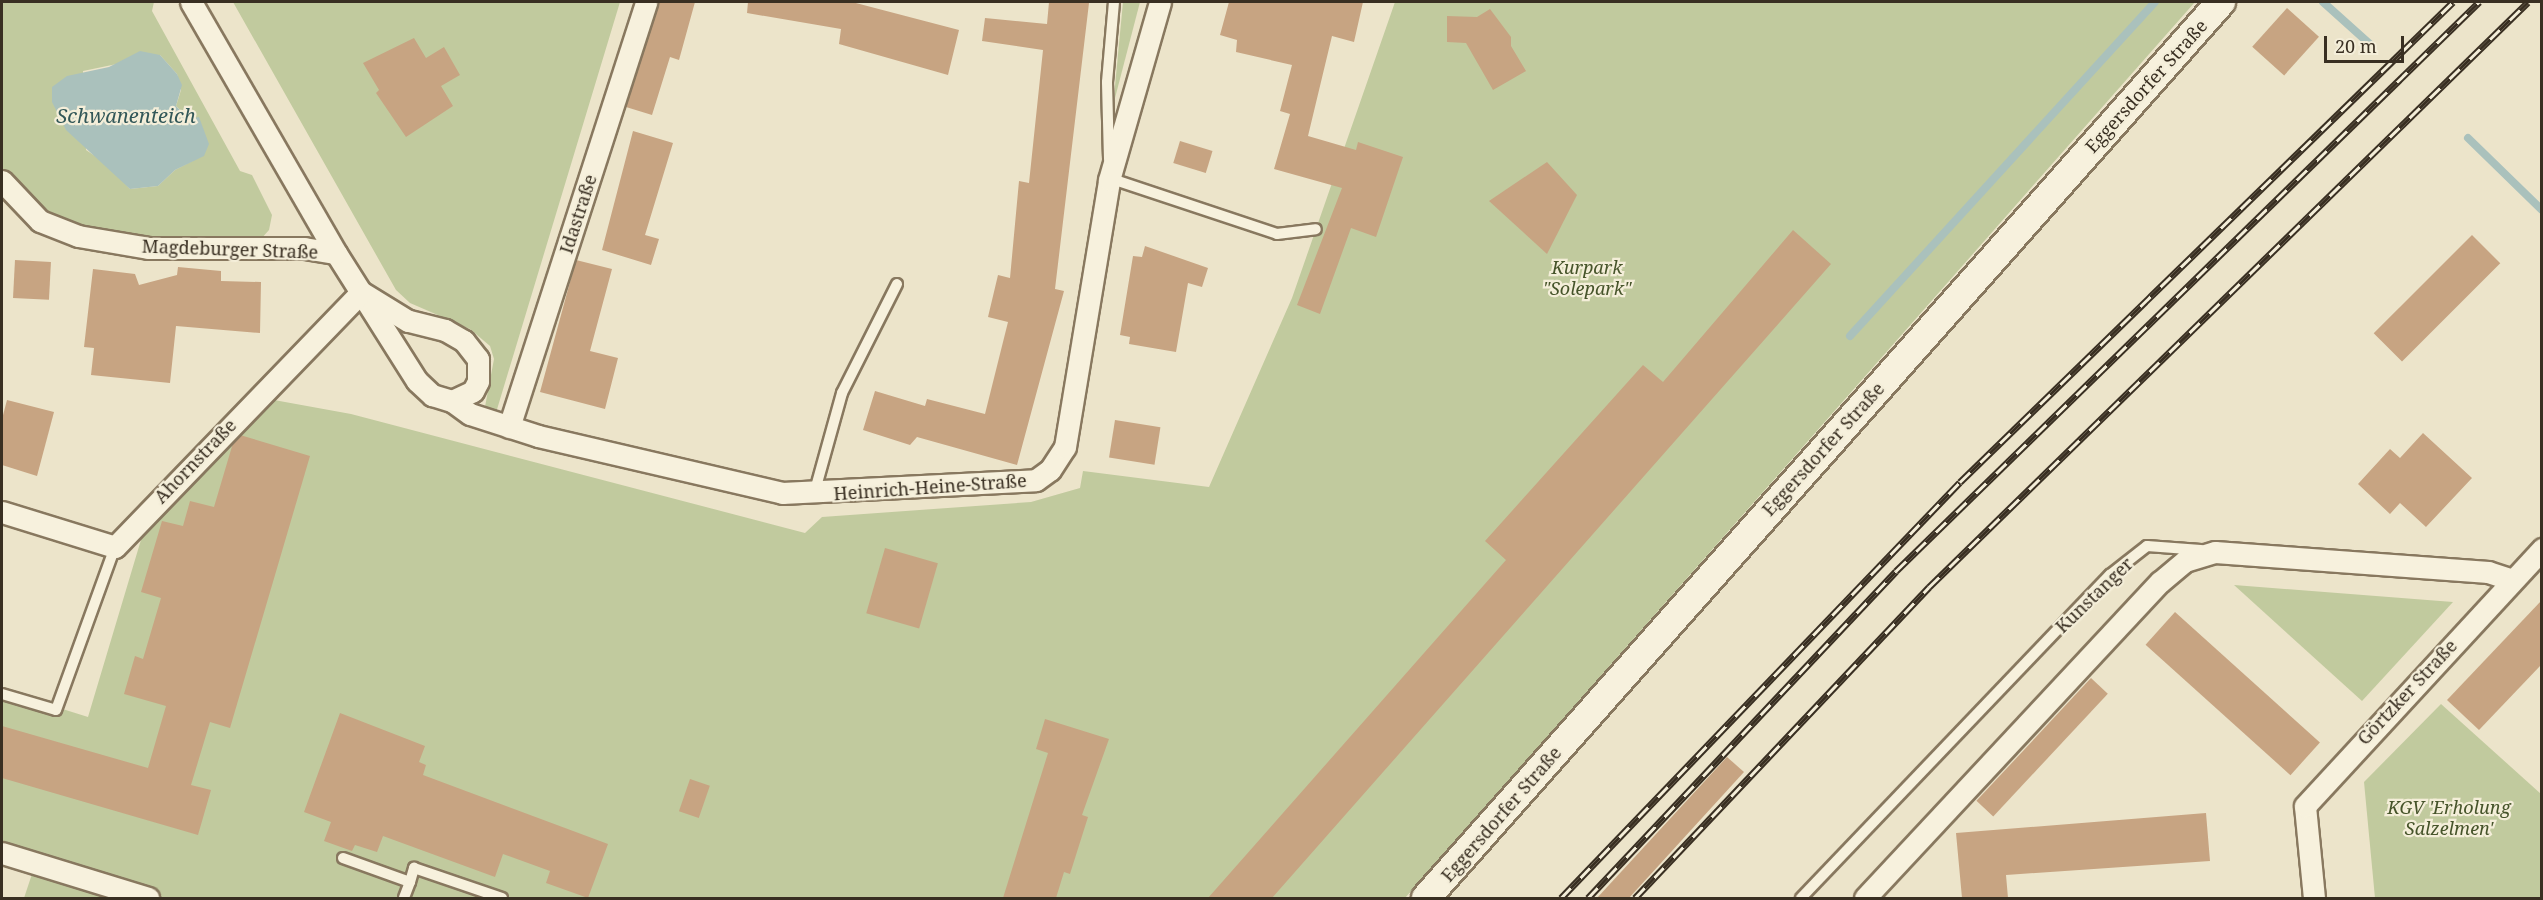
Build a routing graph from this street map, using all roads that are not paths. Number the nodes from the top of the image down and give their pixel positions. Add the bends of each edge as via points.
1 (191, 2) edge
2 (646, 2) edge
3 (1114, 2) edge
4 (1160, 2) edge
5 (2221, 2) edge
6 (1109, 180) junction
7 (2, 181) edge
8 (1316, 229) dead end
9 (336, 253) junction
10 (897, 284) dead end
11 (361, 292) junction
12 (452, 401) junction
13 (509, 427) junction
14 (814, 494) junction
15 (2, 512) edge
16 (115, 547) junction
17 (2541, 549) edge
18 (2215, 552) junction
19 (2512, 580) junction
20 (2, 694) edge
21 (2, 853) edge
22 (343, 858) dead end
23 (410, 882) junction
24 (148, 898) edge
25 (404, 898) edge
26 (502, 898) edge
27 (1426, 898) edge
28 (1801, 898) edge
29 (1865, 898) edge
30 (2314, 898) edge

1 - 9 street, Magdeburger Straße
2 - 13 street, Idastraße
3 - 6 lane via 1107,82
4 - 6 street, Heinrich-Heine-Straße
5 - 27 street, Eggersdorfer Straße
6 - 8 lane via 1277,234
6 - 14 street, Heinrich-Heine-Straße via 1065,447 1050,470 1023,483
7 - 9 street, Magdeburger Straße via 40,221 78,236 148,248 303,248
9 - 11 street, Magdeburger Straße
10 - 14 lane via 842,393
11 - 12 street, Magdeburger Straße via 417,381 432,395
11 - 12 street, Magdeburger Straße via 408,321 445,330 472,350 478,359 478,381 467,394
11 - 16 street, Ahornstraße
12 - 13 street, Heinrich-Heine-Straße via 470,414
13 - 14 street, Heinrich-Heine-Straße via 782,493
15 - 16 street
16 - 20 lane via 56,710
17 - 19 street, Görtzker Straße
18 - 19 street via 2488,572
18 - 28 lane, Kunstanger via 2147,546 2110,575
18 - 29 street, Kunstanger via 2185,561 2160,582
19 - 30 street, Görtzker Straße via 2305,806
21 - 24 street
22 - 23 lane
23 - 25 lane
23 - 26 lane via 414,868

